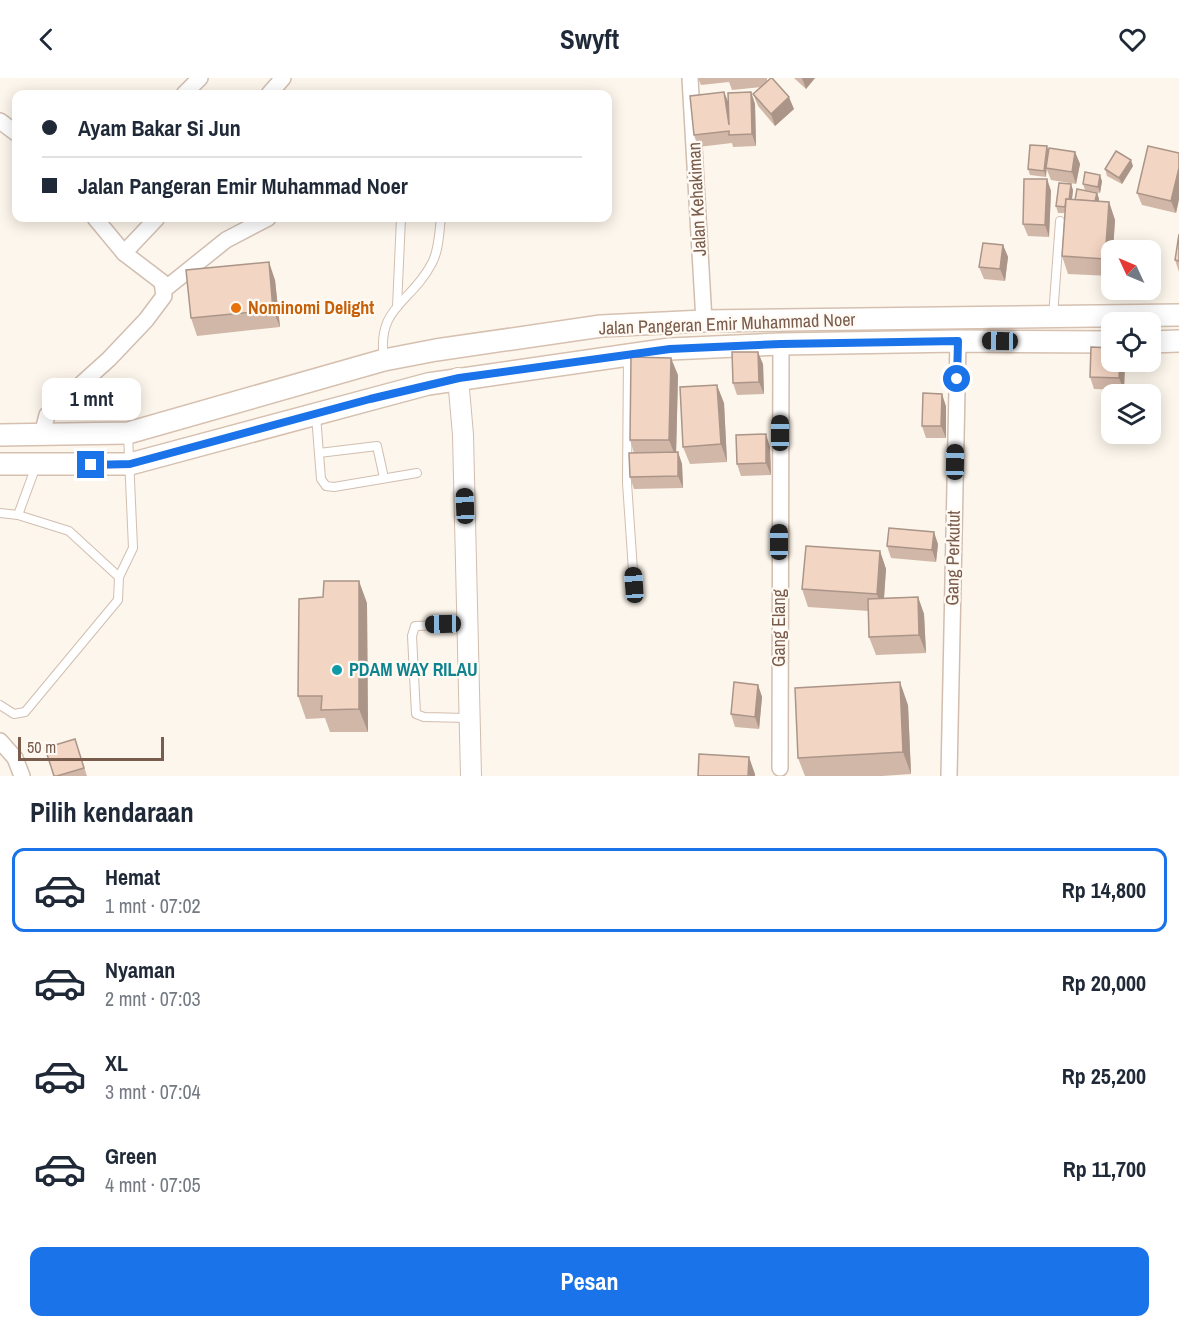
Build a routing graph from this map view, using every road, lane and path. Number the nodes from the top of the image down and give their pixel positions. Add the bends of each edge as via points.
1 (283, 78) edge
2 (690, 78) edge
3 (272, 90) edge
4 (1060, 221) dead end
5 (98, 222) edge
6 (154, 222) edge
7 (260, 222) edge
8 (401, 222) edge
9 (440, 222) edge
10 (124, 253) junction
11 (165, 289) junction
12 (397, 306) junction
13 (1179, 315) edge
14 (1053, 316) junction
15 (926, 320) junction
16 (704, 321) junction
17 (669, 324) junction
18 (926, 341) junction
19 (958, 341) junction
20 (1179, 341) edge
21 (1101, 342) edge
22 (1161, 342) edge
23 (781, 344) junction
24 (670, 349) junction
25 (628, 354) junction
26 (384, 360) junction
27 (364, 365) junction
28 (459, 378) junction
29 (370, 399) junction
30 (316, 415) junction
31 (128, 433) junction
32 (0, 435) edge
33 (42, 435) junction
34 (319, 453) junction
35 (0, 464) edge
36 (36, 464) junction
37 (130, 464) junction
38 (417, 472) dead end
39 (384, 478) junction
40 (0, 513) edge
41 (18, 515) junction
42 (119, 577) junction
43 (634, 585) dead end
44 (468, 624) junction
45 (0, 705) edge
46 (470, 718) junction
47 (0, 741) edge
48 (780, 768) dead end
49 (22, 776) edge
50 (471, 776) edge
51 (949, 776) edge

1 - 3 street
2 - 16 street, Jalan Kehakiman
4 - 14 lane
5 - 10 street
6 - 10 street
7 - 11 street via 226,240
8 - 12 lane
9 - 12 lane via 432,263
10 - 11 street via 154,274
11 - 33 street via 146,320 47,415
12 - 26 lane via 382,333
13 - 14 main road, Jalan Pangeran Emir Muhammad Noer
14 - 15 main road, Jalan Pangeran Emir Muhammad Noer
15 - 16 main road, Jalan Pangeran Emir Muhammad Noer
15 - 18 main road
16 - 17 main road, Jalan Pangeran Emir Muhammad Noer
17 - 24 main road
17 - 26 main road, Jalan Pangeran Emir Muhammad Noer via 601,326
18 - 19 main road, Jalan Pangeran Emir Muhammad Noer
18 - 23 main road, Jalan Pangeran Emir Muhammad Noer
19 - 21 main road, Jalan Pangeran Emir Muhammad Noer
19 - 51 street, Gang Perkutut
20 - 22 main road
23 - 24 main road, Jalan Pangeran Emir Muhammad Noer
23 - 48 street, Gang Elang
24 - 25 main road, Jalan Pangeran Emir Muhammad Noer
25 - 28 main road, Jalan Pangeran Emir Muhammad Noer
25 - 43 lane via 627,483
26 - 27 main road, Jalan Pangeran Emir Muhammad Noer
27 - 29 main road
27 - 31 main road, Jalan Pangeran Emir Muhammad Noer
28 - 29 main road, Jalan Pangeran Emir Muhammad Noer
28 - 44 street
29 - 30 main road, Jalan Pangeran Emir Muhammad Noer
30 - 34 lane
30 - 37 main road, Jalan Pangeran Emir Muhammad Noer
31 - 33 main road, Jalan Pangeran Emir Muhammad Noer
31 - 37 lane
32 - 33 main road, Jalan Pangeran Emir Muhammad Noer
34 - 39 lane via 377,446
34 - 39 lane via 321,479 326,486
35 - 36 main road, Jalan Pangeran Emir Muhammad Noer
36 - 37 main road, Jalan Pangeran Emir Muhammad Noer
36 - 41 lane
37 - 42 lane via 133,548
38 - 39 lane
40 - 41 lane
41 - 42 lane via 69,531
42 - 45 lane via 118,600 25,712 14,714
44 - 46 street
44 - 46 lane via 415,626 412,636 416,714
46 - 50 street
47 - 49 street via 15,758

